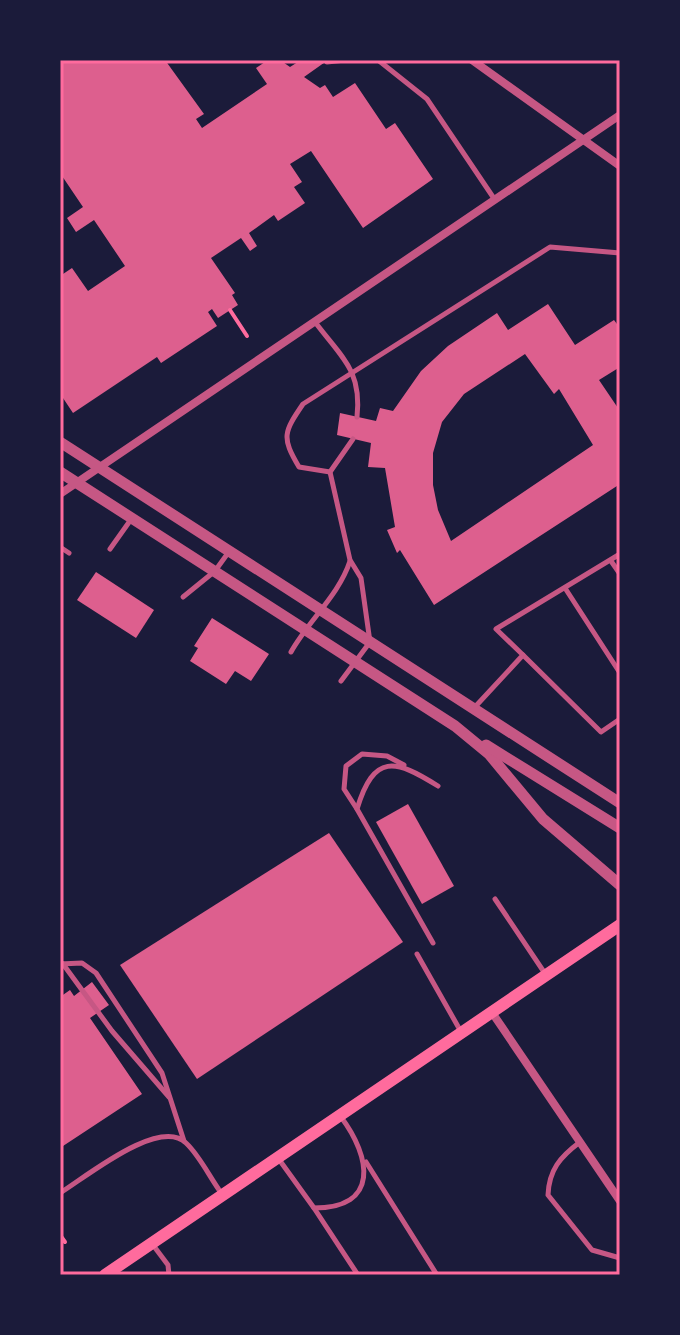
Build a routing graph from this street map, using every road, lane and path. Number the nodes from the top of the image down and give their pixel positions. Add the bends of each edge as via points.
1 (345, 60) edge
2 (378, 60) edge
3 (472, 60) edge
4 (327, 62) dead end
5 (620, 115) edge
6 (584, 140) junction
7 (620, 166) edge
8 (495, 200) junction
9 (620, 253) edge
10 (230, 310) dead end
11 (315, 322) junction
12 (247, 336) dead end
13 (352, 371) junction
14 (357, 417) dead end
15 (353, 439) dead end
16 (60, 442) edge
17 (100, 468) junction
18 (60, 472) edge
19 (330, 472) junction
20 (77, 483) junction
21 (60, 494) edge
22 (132, 518) junction
23 (60, 547) edge
24 (110, 549) dead end
25 (229, 551) junction
26 (69, 553) dead end
27 (620, 554) edge
28 (350, 560) junction
29 (611, 561) junction
30 (215, 571) junction
31 (620, 574) edge
32 (565, 588) junction
33 (183, 597) dead end
34 (319, 609) junction
35 (304, 629) junction
36 (370, 642) junction
37 (291, 652) dead end
38 (523, 655) junction
39 (355, 661) junction
40 (620, 673) edge
41 (341, 681) dead end
42 (473, 709) junction
43 (620, 719) edge
44 (455, 726) junction
45 (405, 765) junction
46 (438, 786) dead end
47 (620, 803) edge
48 (357, 809) junction
49 (620, 828) edge
50 (620, 885) edge
51 (495, 899) dead end
52 (620, 925) edge
53 (433, 943) dead end
54 (417, 954) dead end
55 (61, 964) edge
56 (546, 975) junction
57 (491, 1011) junction
58 (461, 1032) junction
59 (173, 1102) junction
60 (339, 1115) junction
61 (184, 1141) junction
62 (580, 1142) junction
63 (277, 1157) junction
64 (365, 1161) junction
65 (60, 1193) edge
66 (222, 1194) junction
67 (620, 1201) edge
68 (314, 1208) junction
69 (60, 1235) edge
70 (65, 1242) dead end
71 (152, 1243) junction
72 (620, 1258) edge
73 (105, 1275) edge
74 (169, 1275) edge
75 (358, 1275) edge
76 (437, 1275) edge

1 - 4 lane
2 - 8 lane via 427,99
3 - 6 street
5 - 6 street
6 - 7 street
6 - 8 street
8 - 11 street
9 - 13 lane via 550,247
10 - 12 path
11 - 13 lane
11 - 17 street
13 - 14 lane via 360,391
13 - 19 lane via 303,404 286,429 287,447 299,467
15 - 19 lane
16 - 17 street
17 - 20 street
17 - 25 street
18 - 20 street
19 - 28 lane
20 - 21 street
20 - 22 street
22 - 24 lane
22 - 30 street
23 - 26 lane
25 - 30 lane
25 - 34 street
27 - 29 lane
28 - 34 lane via 343,583
28 - 36 lane via 361,578
29 - 31 lane
29 - 32 lane
30 - 33 lane
30 - 35 street
32 - 38 lane via 496,629
32 - 40 lane
34 - 35 lane
34 - 36 street
35 - 37 lane
35 - 39 street
36 - 39 lane
36 - 42 street
38 - 42 lane
38 - 43 lane via 601,732
39 - 41 lane
39 - 44 street
42 - 47 street
44 - 49 street
44 - 50 street via 489,754 543,819
45 - 46 lane
45 - 48 lane via 381,768 365,780
45 - 48 lane via 387,756 362,754 346,766 344,789
48 - 53 lane
51 - 56 lane
52 - 56 main road
54 - 58 lane
55 - 59 lane
55 - 59 lane via 82,963 96,973 162,1073
56 - 57 main road
57 - 58 main road
57 - 62 street
58 - 60 main road
59 - 61 lane
60 - 63 main road
60 - 64 lane
61 - 65 lane via 169,1135 149,1137
61 - 66 lane
62 - 67 street
62 - 72 lane via 549,1176 548,1195 592,1250
63 - 66 main road
63 - 68 lane
64 - 68 lane via 360,1190 345,1204
64 - 76 lane
66 - 71 main road
68 - 75 lane
69 - 70 path
71 - 73 main road
71 - 74 lane

